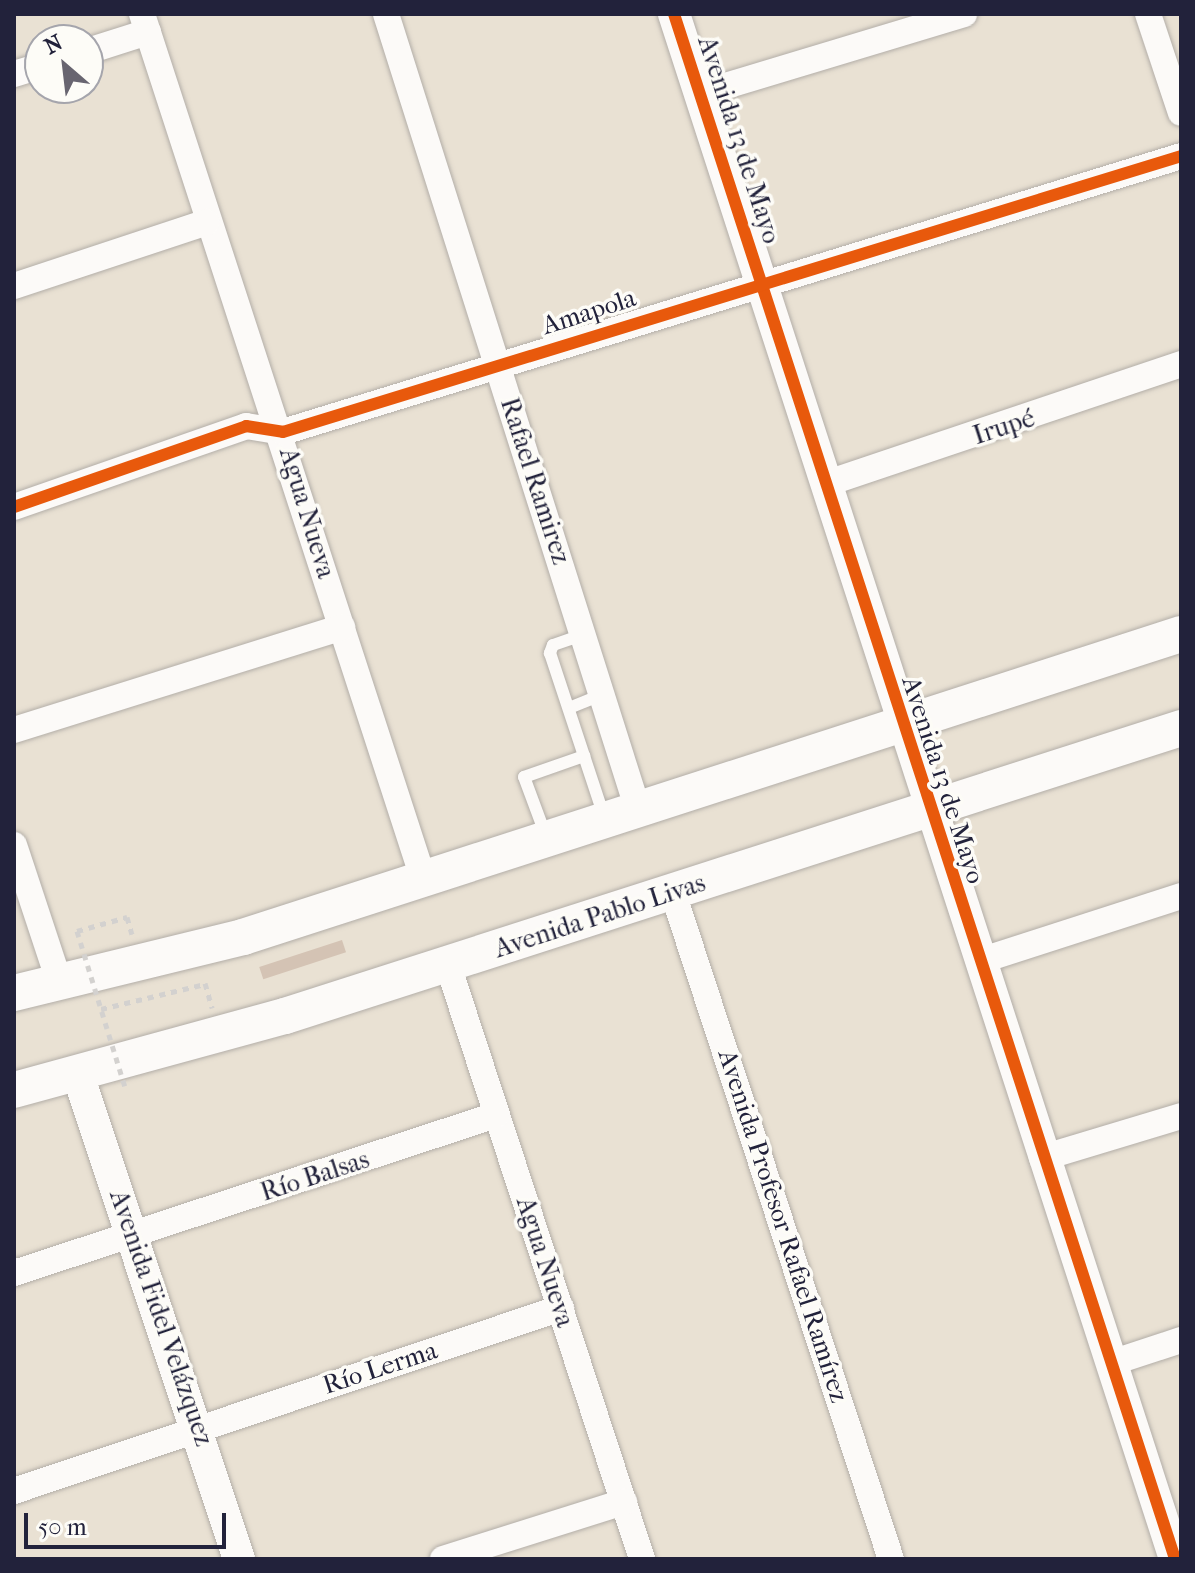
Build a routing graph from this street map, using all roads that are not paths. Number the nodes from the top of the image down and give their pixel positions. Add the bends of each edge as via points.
1 (386, 14) edge
2 (674, 14) edge
3 (964, 14) edge
4 (1148, 14) edge
5 (145, 23) edge
6 (104, 43) edge
7 (699, 94) junction
8 (1181, 113) edge
9 (1181, 156) edge
10 (207, 222) junction
11 (763, 281) junction
12 (14, 286) edge
13 (1181, 364) edge
14 (497, 365) junction
15 (283, 432) junction
16 (825, 484) junction
17 (14, 507) edge
18 (342, 627) junction
19 (585, 634) junction
20 (1181, 634) edge
21 (604, 693) junction
22 (569, 708) junction
23 (901, 726) junction
24 (1181, 728) edge
25 (14, 730) edge
26 (584, 756) junction
27 (930, 810) junction
28 (622, 816) junction
29 (547, 839) junction
30 (14, 845) edge
31 (423, 878) junction
32 (673, 893) junction
33 (1181, 896) edge
34 (980, 961) junction
35 (448, 965) junction
36 (60, 984) junction
37 (14, 993) edge
38 (79, 1078) junction
39 (14, 1090) edge
40 (496, 1115) junction
41 (1181, 1116) edge
42 (1042, 1158) junction
43 (134, 1236) junction
44 (14, 1273) edge
45 (561, 1308) junction
46 (1181, 1340) edge
47 (1111, 1363) junction
48 (199, 1428) junction
49 (14, 1491) edge
50 (624, 1502) junction
51 (1176, 1555) edge
52 (239, 1559) edge
53 (443, 1559) edge
54 (642, 1559) edge
55 (891, 1559) edge

1 - 14 street, Rafael Ramirez
2 - 7 street, Avenida 13 de Mayo
3 - 7 street
4 - 8 street
5 - 6 street
5 - 10 street, Agua Nueva
7 - 11 street, Avenida 13 de Mayo
9 - 11 street, Amapola
10 - 12 street
10 - 15 street, Agua Nueva
11 - 14 street, Amapola
11 - 16 street, Avenida 13 de Mayo
13 - 16 street, Irupé
14 - 15 street, Amapola
14 - 19 street, Rafael Ramirez
15 - 17 street, Amapola via 246,426
15 - 18 street, Agua Nueva
16 - 23 street, Avenida 13 de Mayo
18 - 25 street
18 - 31 street, Agua Nueva
19 - 21 street, Rafael Ramirez
19 - 22 lane via 553,645 550,653
20 - 23 main road
21 - 22 lane
21 - 28 street, Rafael Ramirez
22 - 26 lane
23 - 27 street, Avenida 13 de Mayo
23 - 28 main road
24 - 27 main road, Avenida Pablo Livas
26 - 28 lane
26 - 29 lane via 524,777
27 - 32 main road, Avenida Pablo Livas
27 - 34 street, Avenida 13 de Mayo
28 - 29 main road
29 - 31 main road
30 - 36 street
31 - 36 main road via 243,937
32 - 35 main road, Avenida Pablo Livas
32 - 55 street, Avenida Profesor Rafael Ramírez
33 - 34 street
34 - 42 street, Avenida 13 de Mayo
35 - 38 main road, Avenida Pablo Livas
35 - 40 street, Agua Nueva
36 - 37 main road
38 - 39 main road, Avenida Pablo Livas
38 - 43 street, Avenida Fidel Velázquez
40 - 43 street, Río Balsas
40 - 45 street, Agua Nueva
41 - 42 street
42 - 47 street, Avenida 13 de Mayo
43 - 44 street, Río Balsas
43 - 48 street, Avenida Fidel Velázquez
45 - 48 street, Río Lerma
45 - 50 street, Agua Nueva
46 - 47 street
47 - 51 street, Avenida 13 de Mayo
48 - 49 street, Río Lerma
48 - 52 street, Avenida Fidel Velázquez
50 - 53 street
50 - 54 street, Agua Nueva

